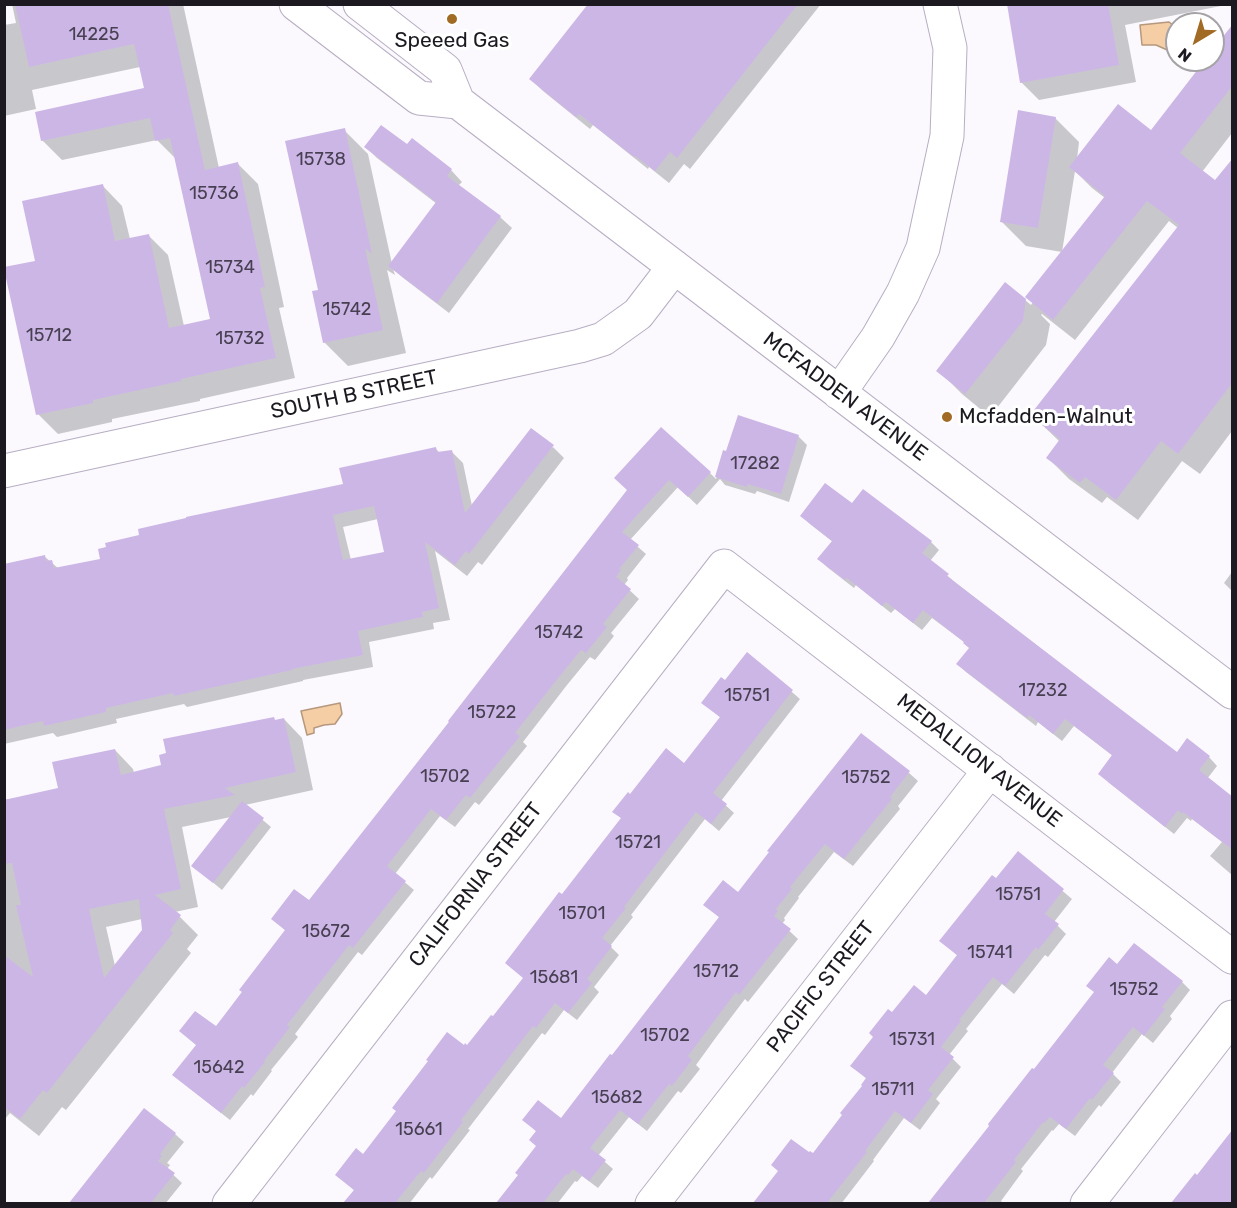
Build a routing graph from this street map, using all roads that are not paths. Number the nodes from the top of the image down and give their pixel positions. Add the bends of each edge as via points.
1 (296, 4) edge
2 (360, 4) edge
3 (940, 4) edge
4 (458, 102) junction
5 (674, 267) junction
6 (839, 393) junction
7 (4, 471) edge
8 (724, 566) joint
9 (1233, 692) edge
10 (990, 770) junction
11 (1233, 957) edge
12 (1233, 1017) edge
13 (229, 1203) edge
14 (652, 1203) edge
15 (1087, 1203) edge

1 - 4 street via 419,98
2 - 4 street via 445,70
3 - 6 street via 950,48 947,136 923,248 878,337
4 - 5 street, MCFADDEN AVENUE
5 - 6 street, MCFADDEN AVENUE
5 - 7 street, SOUTH B STREET via 638,314 603,339
6 - 9 street, MCFADDEN AVENUE
8 - 10 street, MEDALLION AVENUE
8 - 13 street, CALIFORNIA STREET
10 - 11 street, MEDALLION AVENUE
10 - 14 street, PACIFIC STREET
12 - 15 street

